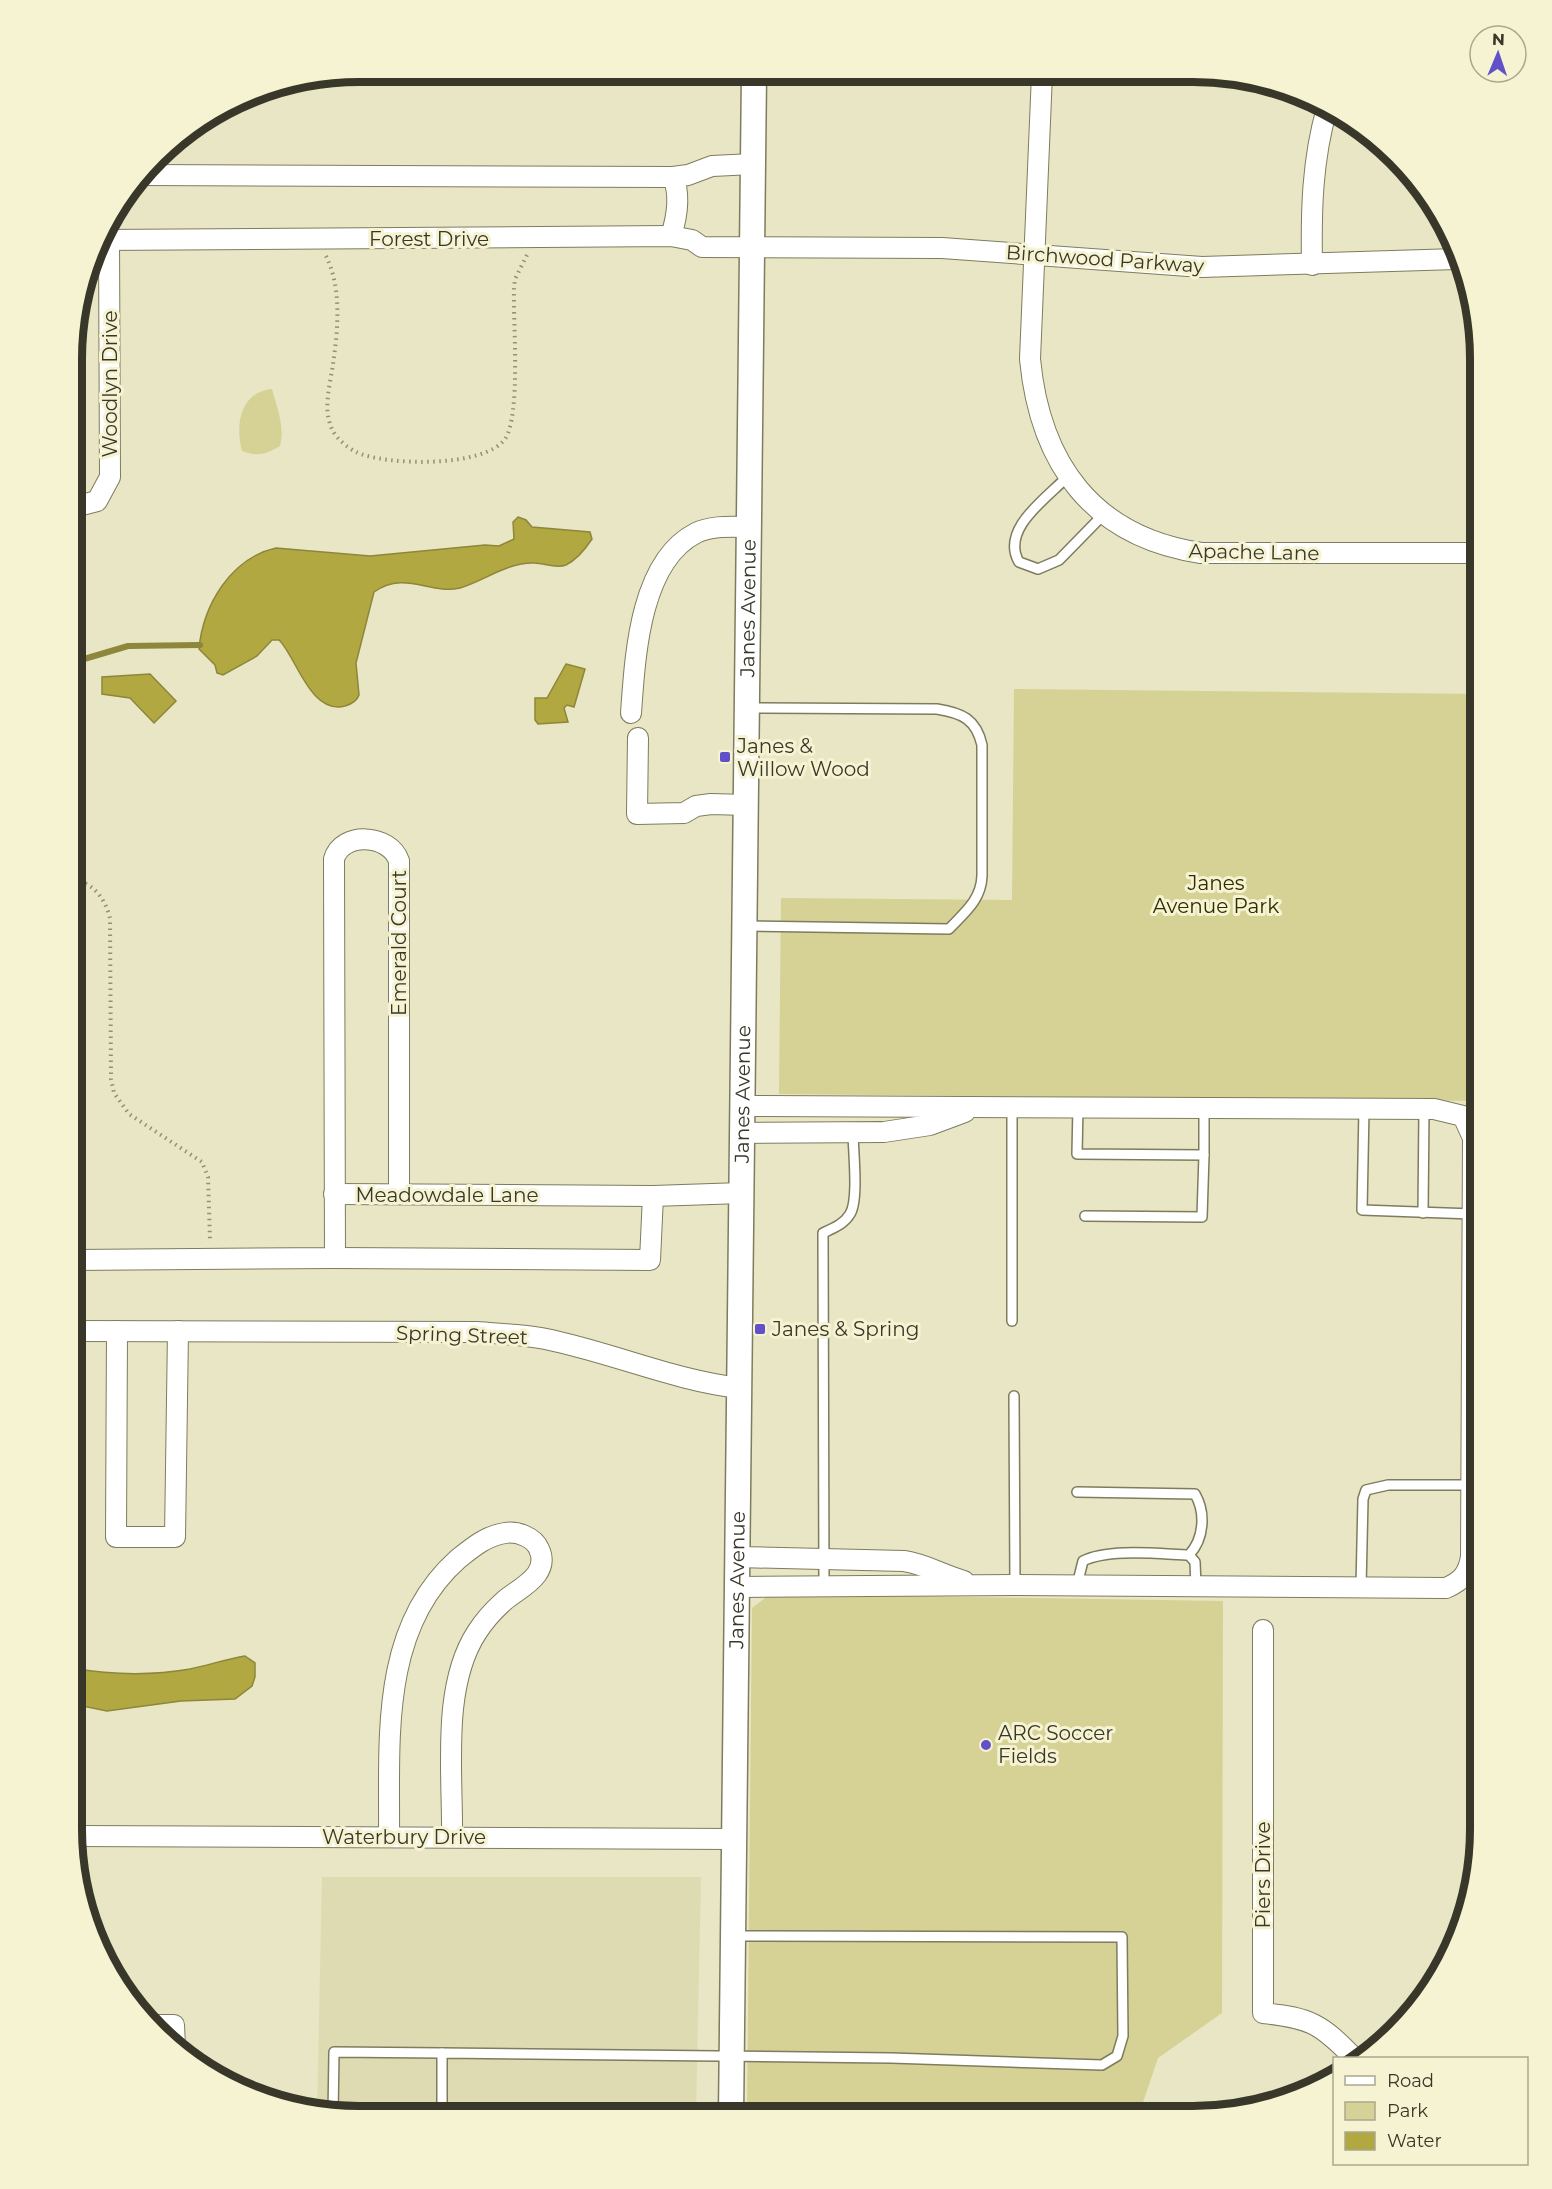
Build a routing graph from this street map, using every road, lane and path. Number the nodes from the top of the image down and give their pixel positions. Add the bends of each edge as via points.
1 (754, 82) edge
2 (1042, 82) edge
3 (1325, 117) edge
4 (753, 164) junction
5 (153, 175) edge
6 (673, 177) junction
7 (671, 236) junction
8 (536, 238) junction
9 (110, 240) edge
10 (317, 240) junction
11 (753, 248) junction
12 (106, 249) edge
13 (1035, 254) junction
14 (1450, 259) edge
15 (1312, 266) junction
16 (1068, 476) junction
17 (82, 505) edge
18 (1106, 513) junction
19 (750, 527) junction
20 (1470, 553) edge
21 (748, 708) junction
22 (631, 713) dead end
23 (638, 738) dead end
24 (747, 806) junction
25 (82, 884) edge
26 (745, 926) junction
27 (743, 1106) junction
28 (976, 1107) junction
29 (1012, 1107) junction
30 (1078, 1107) junction
31 (1204, 1108) junction
32 (1364, 1108) junction
33 (1424, 1109) junction
34 (1470, 1128) edge
35 (853, 1132) junction
36 (742, 1133) junction
37 (1204, 1155) junction
38 (742, 1193) junction
39 (334, 1194) junction
40 (399, 1194) junction
41 (653, 1196) junction
42 (1423, 1213) junction
43 (1470, 1214) edge
44 (1085, 1216) dead end
45 (335, 1258) junction
46 (211, 1259) junction
47 (82, 1260) edge
48 (1012, 1321) dead end
49 (82, 1331) edge
50 (117, 1331) junction
51 (178, 1331) junction
52 (740, 1388) junction
53 (1014, 1396) dead end
54 (1470, 1476) edge
55 (1077, 1492) dead end
56 (1189, 1555) junction
57 (738, 1557) junction
58 (825, 1558) junction
59 (1470, 1568) edge
60 (978, 1585) junction
61 (1015, 1585) junction
62 (1077, 1585) junction
63 (1196, 1586) junction
64 (738, 1587) junction
65 (824, 1587) junction
66 (1361, 1587) junction
67 (1263, 1630) dead end
68 (82, 1836) edge
69 (389, 1836) junction
70 (452, 1837) junction
71 (735, 1839) junction
72 (734, 1936) junction
73 (164, 2025) edge
74 (174, 2036) edge
75 (442, 2053) junction
76 (732, 2056) junction
77 (1352, 2056) edge
78 (333, 2105) edge
79 (442, 2106) edge
80 (731, 2106) edge

1 - 4 street, Janes Avenue
2 - 13 street, Apache Lane
3 - 15 street via 1311,196
4 - 6 street via 712,166
4 - 11 street, Janes Avenue
5 - 6 street
6 - 7 street via 677,198
7 - 8 street, Forest Drive
7 - 11 street, Forest Drive via 692,240 702,248
8 - 10 street, Forest Drive
8 - 10 path via 515,279 512,423 506,438 486,452 469,457 421,461 356,452 334,434 328,402 336,333 336,285
9 - 10 street, Forest Drive
11 - 13 street, Birchwood Parkway via 903,246
11 - 19 street, Janes Avenue
12 - 17 street, Woodlyn Drive via 110,477 97,501
13 - 15 street, Birchwood Parkway via 1191,266
13 - 16 street, Apache Lane via 1030,359 1033,388 1044,429
14 - 15 street, Birchwood Parkway
16 - 18 street, Apache Lane
16 - 18 lane via 1014,534 1013,552 1019,562 1038,570 1059,560
18 - 20 street, Apache Lane via 1136,535 1201,553
19 - 21 street, Janes Avenue
19 - 22 street via 712,528 696,533 669,556 639,630
21 - 24 street, Janes Avenue
21 - 26 lane via 937,709 957,712 971,720 982,745 982,876 976,901 949,929
23 - 24 street via 637,814 684,813 711,804
24 - 26 street, Janes Avenue
25 - 46 path via 96,890 110,918 114,1093 129,1114 202,1162 208,1177
26 - 27 street, Janes Avenue
27 - 28 street
27 - 36 street, Janes Avenue
28 - 29 street
28 - 35 street via 930,1125
29 - 30 street
29 - 48 lane
30 - 31 street
30 - 37 lane via 1077,1154
31 - 32 street
31 - 37 lane
32 - 33 street
32 - 42 lane via 1362,1210
33 - 34 street via 1462,1116
33 - 42 lane
35 - 36 street
35 - 58 lane via 852,1212 840,1225 823,1233
36 - 38 street, Janes Avenue
37 - 44 lane via 1202,1217
38 - 41 street, Meadowdale Lane
38 - 52 street, Janes Avenue
39 - 40 street, Meadowdale Lane
39 - 40 street, Emerald Court via 334,859 338,848 350,841 383,841 395,851 399,861
39 - 45 street, Meadowdale Lane
40 - 41 street, Meadowdale Lane
41 - 45 street via 650,1260
42 - 43 lane
45 - 46 street
46 - 47 street
49 - 50 street, Spring Street
50 - 51 street, Spring Street
50 - 51 street via 116,1537 175,1538
51 - 52 street, Spring Street via 511,1334 598,1352 701,1384
52 - 57 street, Janes Avenue
53 - 61 lane
54 - 66 lane via 1366,1490
55 - 56 lane via 1195,1494 1201,1504 1201,1534
56 - 62 lane via 1096,1555 1083,1561
56 - 63 lane via 1195,1562
57 - 58 street
57 - 64 street, Janes Avenue
58 - 60 street via 919,1563 942,1575
58 - 65 lane
59 - 66 street via 1458,1583 1446,1587
60 - 61 street
60 - 65 street
61 - 62 street
62 - 63 street
63 - 66 street
64 - 65 street
64 - 71 street, Janes Avenue
67 - 77 street, Piers Drive via 1263,2013 1298,2016 1327,2030
68 - 69 street, Waterbury Drive
69 - 70 street, Waterbury Drive
69 - 70 street via 393,1689 398,1662 420,1607 451,1565 472,1546 492,1535 511,1532 529,1537 539,1549 541,1561 531,1582 505,1600 477,1632 463,1661 453,1695
70 - 71 street, Waterbury Drive
71 - 72 street, Janes Avenue
72 - 76 street, Janes Avenue
72 - 76 lane via 1122,1937 1123,2036 1117,2056 1102,2064
73 - 74 street via 174,2025
75 - 76 lane
75 - 78 lane via 334,2052
75 - 79 lane
76 - 80 street, Janes Avenue

